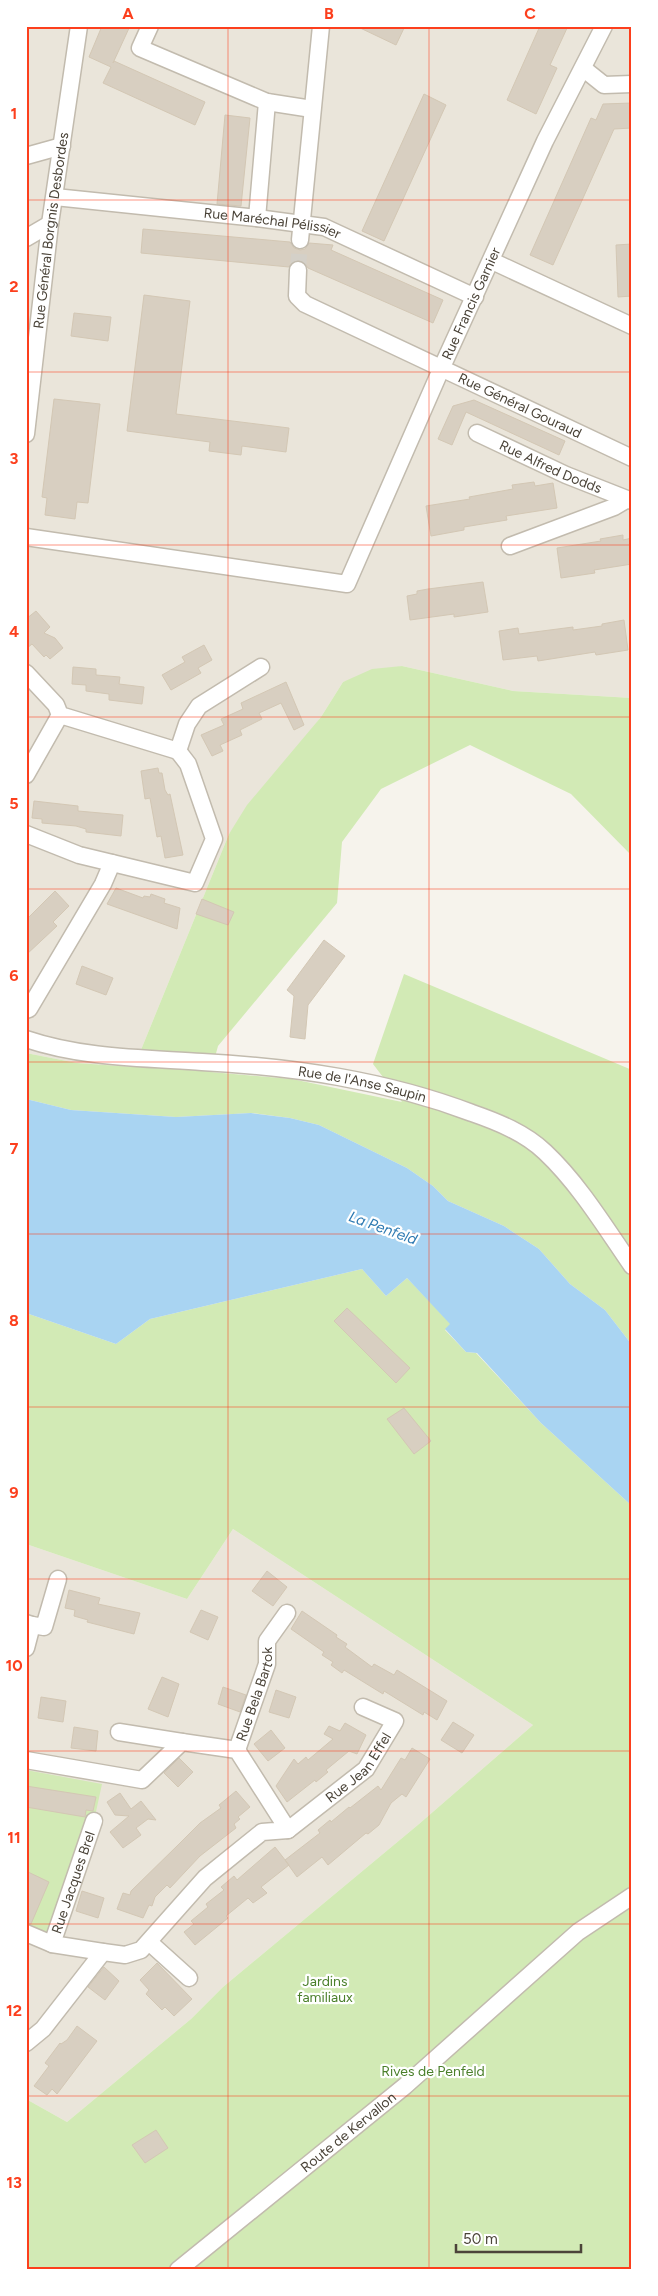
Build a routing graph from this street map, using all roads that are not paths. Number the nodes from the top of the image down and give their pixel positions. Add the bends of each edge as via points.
1 (79, 26) edge
2 (150, 26) edge
3 (321, 26) edge
4 (604, 26) edge
5 (584, 69) junction
6 (632, 84) edge
7 (267, 102) junction
8 (312, 109) junction
9 (62, 146) junction
10 (26, 156) edge
11 (54, 198) junction
12 (257, 218) junction
13 (50, 224) junction
14 (303, 224) junction
15 (26, 238) edge
16 (300, 240) tunnel mouth
17 (492, 261) junction
18 (298, 270) tunnel mouth
19 (475, 297) junction
20 (632, 326) edge
21 (442, 367) junction
22 (477, 433) dead end
23 (26, 434) edge
24 (632, 458) edge
25 (629, 500) edge
26 (26, 537) edge
27 (510, 546) dead end
28 (261, 667) dead end
29 (26, 673) edge
30 (60, 714) junction
31 (178, 751) junction
32 (26, 774) edge
33 (26, 834) edge
34 (112, 863) junction
35 (26, 1010) edge
36 (26, 1039) edge
37 (632, 1266) edge
38 (58, 1579) dead end
39 (287, 1613) dead end
40 (29, 1624) edge
41 (26, 1648) edge
42 (363, 1707) dead end
43 (119, 1732) dead end
44 (182, 1742) junction
45 (237, 1750) junction
46 (26, 1760) edge
47 (94, 1821) dead end
48 (288, 1830) junction
49 (632, 1896) edge
50 (26, 1933) edge
51 (149, 1942) junction
52 (52, 1944) junction
53 (103, 1952) junction
54 (189, 1978) dead end
55 (26, 2043) edge
56 (178, 2270) edge

1 - 9 street, Rue Général Borgnis Desbordes
2 - 7 street via 140,48
3 - 8 street
4 - 5 street, Rue Francis Garnier
5 - 6 street via 604,85
5 - 17 street, Rue Francis Garnier via 545,142
7 - 8 street
7 - 12 street
8 - 14 street
9 - 10 street
9 - 11 street, Rue Général Borgnis Desbordes
11 - 12 street, Rue Maréchal Pélissier
11 - 13 street, Rue Général Borgnis Desbordes
12 - 14 street, Rue Maréchal Pélissier
13 - 15 street
13 - 23 street, Rue Général Borgnis Desbordes
14 - 16 street
14 - 19 street, Rue Maréchal Pélissier via 324,227
17 - 19 street, Rue Francis Garnier
17 - 20 street
18 - 21 street, Rue Général Gouraud via 297,296 305,304
19 - 21 street, Rue Francis Garnier
21 - 24 street, Rue Général Gouraud
21 - 26 street, Rue Francis Garnier via 347,584
22 - 25 street, Rue Alfred Dodds
25 - 27 street, Rue Alfred Dodds
28 - 31 street via 199,706 187,724
29 - 30 street via 56,705
30 - 31 street
30 - 32 street
31 - 34 street via 188,764 214,839 195,883
33 - 34 street via 79,855
34 - 35 street via 103,884
36 - 37 street, Rue de l'Anse Saupin via 110,1056 316,1072 369,1082 449,1104 522,1135 544,1151 573,1183
38 - 40 street via 44,1628
39 - 45 street, Rue Bela Bartok via 267,1641 267,1664
40 - 41 street
42 - 48 street, Rue Jean Effel via 396,1721 366,1769
43 - 44 street
44 - 45 street
44 - 46 street via 142,1780
45 - 48 street
47 - 52 street, Rue Jacques Brel
48 - 51 street via 262,1832 204,1878
49 - 56 street, Route de Kervallon via 578,1932 405,2086
50 - 52 street
51 - 53 street via 141,1950 125,1955
51 - 54 street
52 - 53 street
53 - 55 street via 43,2029

